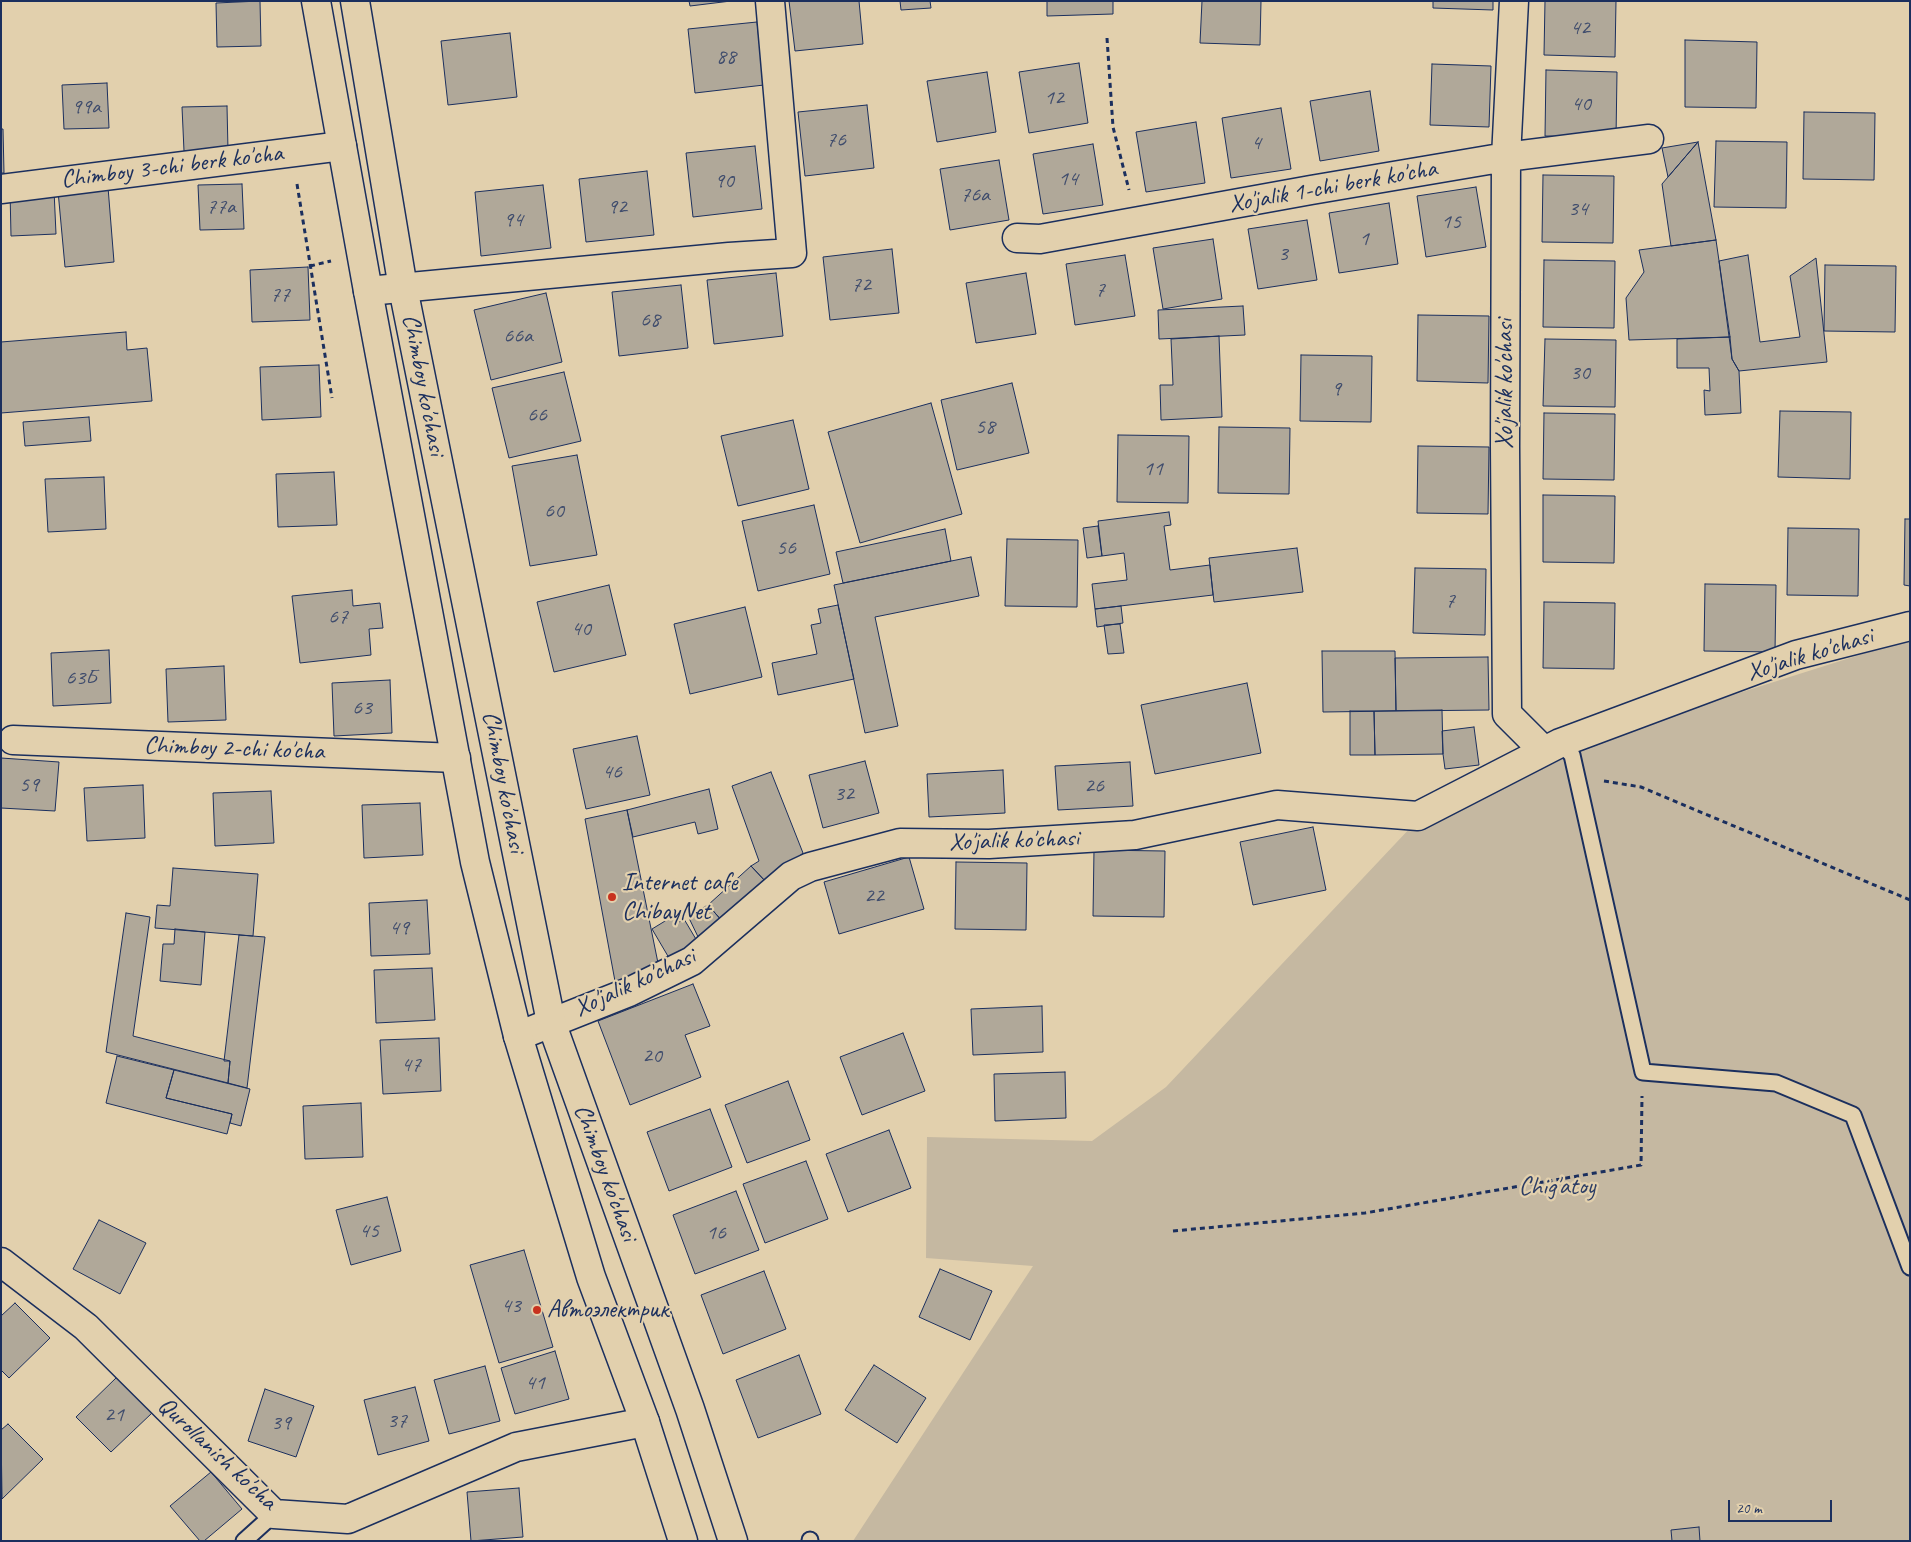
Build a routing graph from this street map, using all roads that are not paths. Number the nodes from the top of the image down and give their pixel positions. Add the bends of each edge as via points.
1 (316, 1) edge
2 (355, 1) edge
3 (770, 1) edge
4 (1514, 1) edge
5 (1649, 139) dead end
6 (342, 146) junction
7 (1506, 157) junction
8 (1, 189) edge
9 (1017, 238) dead end
10 (404, 288) junction
11 (368, 291) junction
12 (1910, 626) edge
13 (13, 740) dead end
14 (1552, 747) junction
15 (456, 758) junction
16 (551, 1022) junction
17 (518, 1036) junction
18 (1, 1262) edge
19 (1910, 1267) edge
20 (645, 1422) junction
21 (274, 1514) junction
22 (244, 1541) edge
23 (683, 1541) edge
24 (733, 1541) edge

1 - 6 street, Chimboy ko'chasi
2 - 10 street, Chimboy ko'chasi
3 - 10 street via 792,253
4 - 7 street, Xo'jalik ko'chasi
5 - 7 street, Xo'jalik 1-chi berk ko'cha
6 - 8 street, Chimboy 3-chi berk ko'cha
6 - 11 street, Chimboy ko'chasi
7 - 9 street, Xo'jalik 1-chi berk ko'cha via 1040,239
7 - 14 street, Xo'jalik ko'chasi via 1507,714
10 - 11 street
10 - 16 street, Chimboy ko'chasi
11 - 15 street, Chimboy ko'chasi
12 - 14 street, Xo'jalik ko'chasi via 1796,655
13 - 15 street, Chimboy 2-chi ko'cha
14 - 16 street, Xo'jalik ko'chasi via 1418,816 1277,804 1135,835 989,844 900,843 810,867 791,876 692,961 629,992
14 - 19 lane via 1572,755 1643,1072 1776,1083 1853,1116
15 - 17 street, Chimboy ko'chasi via 475,862
16 - 17 street, Xo'jalik ko'chasi
16 - 24 street, Chimboy ko'chasi via 690,1409
17 - 20 street, Chimboy ko'chasi via 591,1277
18 - 21 street, Qurollanish ko'cha via 86,1327
20 - 21 street, Qurollanish ko'cha via 516,1447 348,1519
20 - 23 street, Chimboy ko'chasi
21 - 22 lane

